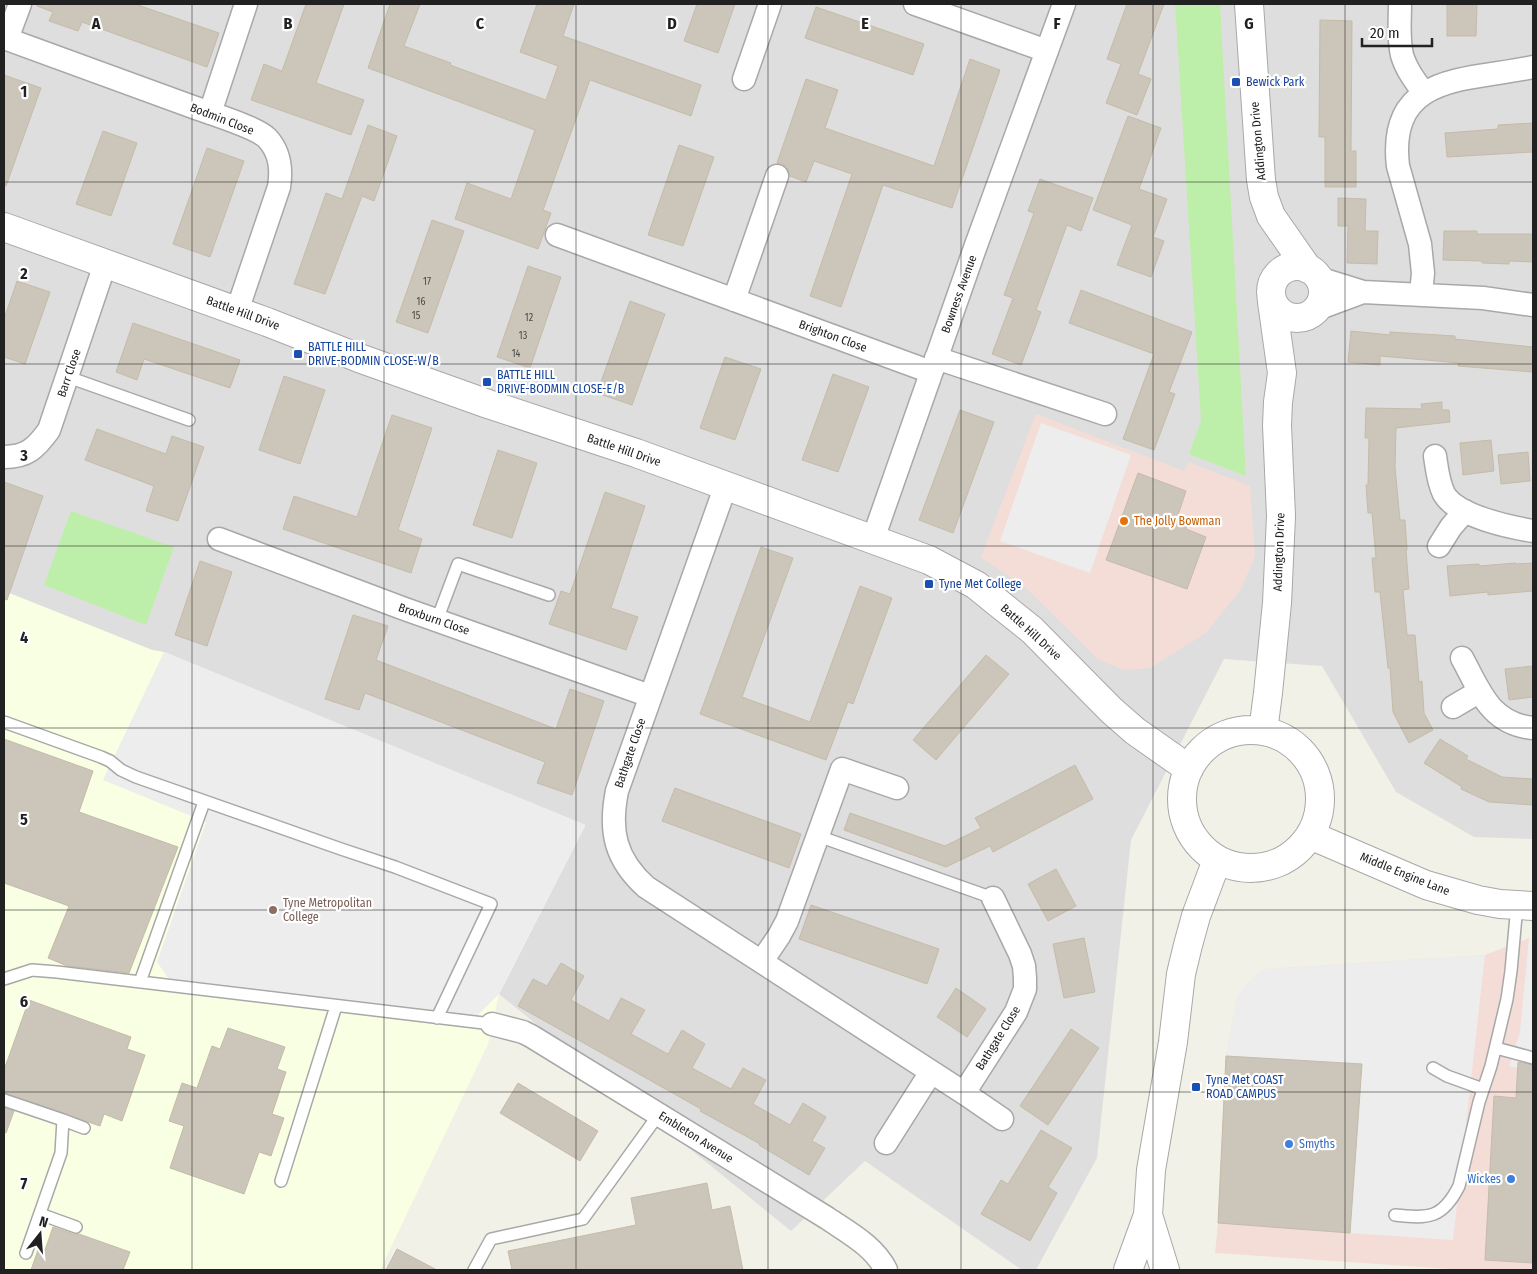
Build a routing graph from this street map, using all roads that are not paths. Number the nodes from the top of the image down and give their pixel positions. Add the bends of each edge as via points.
1 (20, 4) edge
2 (246, 4) edge
3 (770, 4) edge
4 (915, 4) edge
5 (1064, 4) edge
6 (1249, 4) edge
7 (1400, 4) edge
8 (6, 39) edge
9 (1047, 51) junction
10 (1533, 67) edge
11 (744, 79) dead end
12 (1424, 93) junction
13 (210, 113) junction
14 (778, 176) dead end
15 (1271, 216) junction
16 (4, 227) edge
17 (557, 236) dead end
18 (105, 264) junction
19 (1313, 273) junction
20 (1363, 292) junction
21 (1272, 293) junction
22 (1422, 294) junction
23 (734, 300) junction
24 (1533, 305) edge
25 (237, 311) junction
26 (1313, 312) junction
27 (934, 365) junction
28 (1282, 373) junction
29 (68, 377) junction
30 (1106, 414) dead end
31 (189, 420) dead end
32 (1435, 456) dead end
33 (4, 457) edge
34 (726, 485) junction
35 (1465, 511) junction
36 (1533, 531) edge
37 (873, 538) junction
38 (219, 539) dead end
39 (1439, 546) dead end
40 (549, 595) dead end
41 (437, 620) junction
42 (1462, 658) dead end
43 (1480, 691) junction
44 (650, 696) junction
45 (1453, 707) dead end
46 (4, 722) edge
47 (1533, 728) edge
48 (1262, 731) junction
49 (1189, 769) junction
50 (897, 788) dead end
51 (204, 802) junction
52 (1310, 835) junction
53 (818, 836) junction
54 (1216, 860) junction
55 (993, 898) joint
56 (1525, 906) edge
57 (762, 961) junction
58 (4, 979) edge
59 (140, 982) junction
60 (336, 1006) junction
61 (437, 1018) junction
62 (492, 1024) joint
63 (1496, 1048) junction
64 (1533, 1058) edge
65 (1433, 1068) dead end
66 (931, 1072) junction
67 (1483, 1088) junction
68 (964, 1093) junction
69 (4, 1100) edge
70 (659, 1114) junction
71 (1002, 1119) dead end
72 (63, 1120) junction
73 (84, 1128) dead end
74 (886, 1144) dead end
75 (281, 1180) dead end
76 (40, 1214) junction
77 (1148, 1215) junction
78 (1395, 1215) dead end
79 (76, 1227) dead end
80 (26, 1253) dead end
81 (474, 1270) edge
82 (886, 1270) edge
83 (1128, 1270) edge
84 (1165, 1270) edge

1 - 8 street
2 - 13 street
3 - 11 street
4 - 9 street
5 - 9 street, Bowness Avenue
6 - 15 street, Addington Drive via 1260,180
7 - 12 street via 1402,55
8 - 13 street, Bodmin Close
9 - 27 street, Bowness Avenue
10 - 12 street via 1454,81
12 - 22 street via 1403,118 1397,153 1420,244
13 - 25 street, Bodmin Close via 265,136 280,159 280,187
14 - 23 street
15 - 19 street, Addington Drive
15 - 21 street, Addington Drive
16 - 18 street, Battle Hill Drive
17 - 23 street, Brighton Close
18 - 25 street, Battle Hill Drive
18 - 29 street, Barr Close
19 - 20 street
19 - 21 street via 1297,266 1289,267 1276,276
19 - 26 street via 1322,285 1323,293
20 - 22 street
20 - 26 street
21 - 26 street via 1277,310 1284,315 1301,318
21 - 28 street, Addington Drive
22 - 24 street
23 - 27 street, Brighton Close
25 - 34 street, Battle Hill Drive via 488,404
26 - 28 street, Addington Drive
27 - 30 street, Brighton Close
27 - 37 street, Bowness Avenue
28 - 48 street, Addington Drive via 1277,425 1280,562
29 - 31 lane
29 - 33 street, Barr Close via 49,430 26,454
32 - 35 street via 1439,482 1445,495
34 - 37 street, Battle Hill Drive
34 - 44 street, Bathgate Close
35 - 36 street via 1483,519
35 - 39 street
37 - 49 street, Battle Hill Drive via 929,560 976,585 1032,630 1111,710
38 - 41 street, Broxburn Close
40 - 41 lane via 458,564
41 - 44 street, Broxburn Close
42 - 43 street
43 - 45 street
43 - 47 street via 1503,719 1514,725
44 - 57 street, Bathgate Close via 614,806 613,823 620,854 627,867 646,887
46 - 51 lane via 101,757 136,777
48 - 49 street via 1234,732 1220,737 1207,745
48 - 52 street via 1279,736 1294,746 1314,769 1320,802
49 - 54 street via 1183,784 1184,816 1199,846
50 - 53 street via 842,769
51 - 59 lane
51 - 61 lane via 395,867 491,904
52 - 54 street via 1289,858 1274,864 1252,868
52 - 56 street, Middle Engine Lane via 1426,885 1478,900
53 - 55 lane
53 - 57 street via 787,921
54 - 77 street via 1196,916 1181,974 1151,1170
55 - 68 street, Bathgate Close via 1020,954 1025,972 1024,989 1016,1012
56 - 63 lane
57 - 66 street, Bathgate Close
58 - 59 lane via 32,970
59 - 60 lane
60 - 61 lane
60 - 75 lane
61 - 62 lane
62 - 70 street, Embleton Avenue via 532,1036
63 - 64 lane
63 - 67 lane
65 - 67 lane
66 - 68 street, Bathgate Close
66 - 74 street
67 - 78 lane via 1459,1186 1453,1198 1439,1212 1429,1215
68 - 71 street, Bathgate Close
69 - 72 lane
70 - 81 lane via 583,1219 491,1239
70 - 82 street, Embleton Avenue via 858,1239 880,1258
72 - 73 lane
72 - 76 lane via 61,1153
76 - 79 lane
76 - 80 lane
77 - 83 street
77 - 84 street

